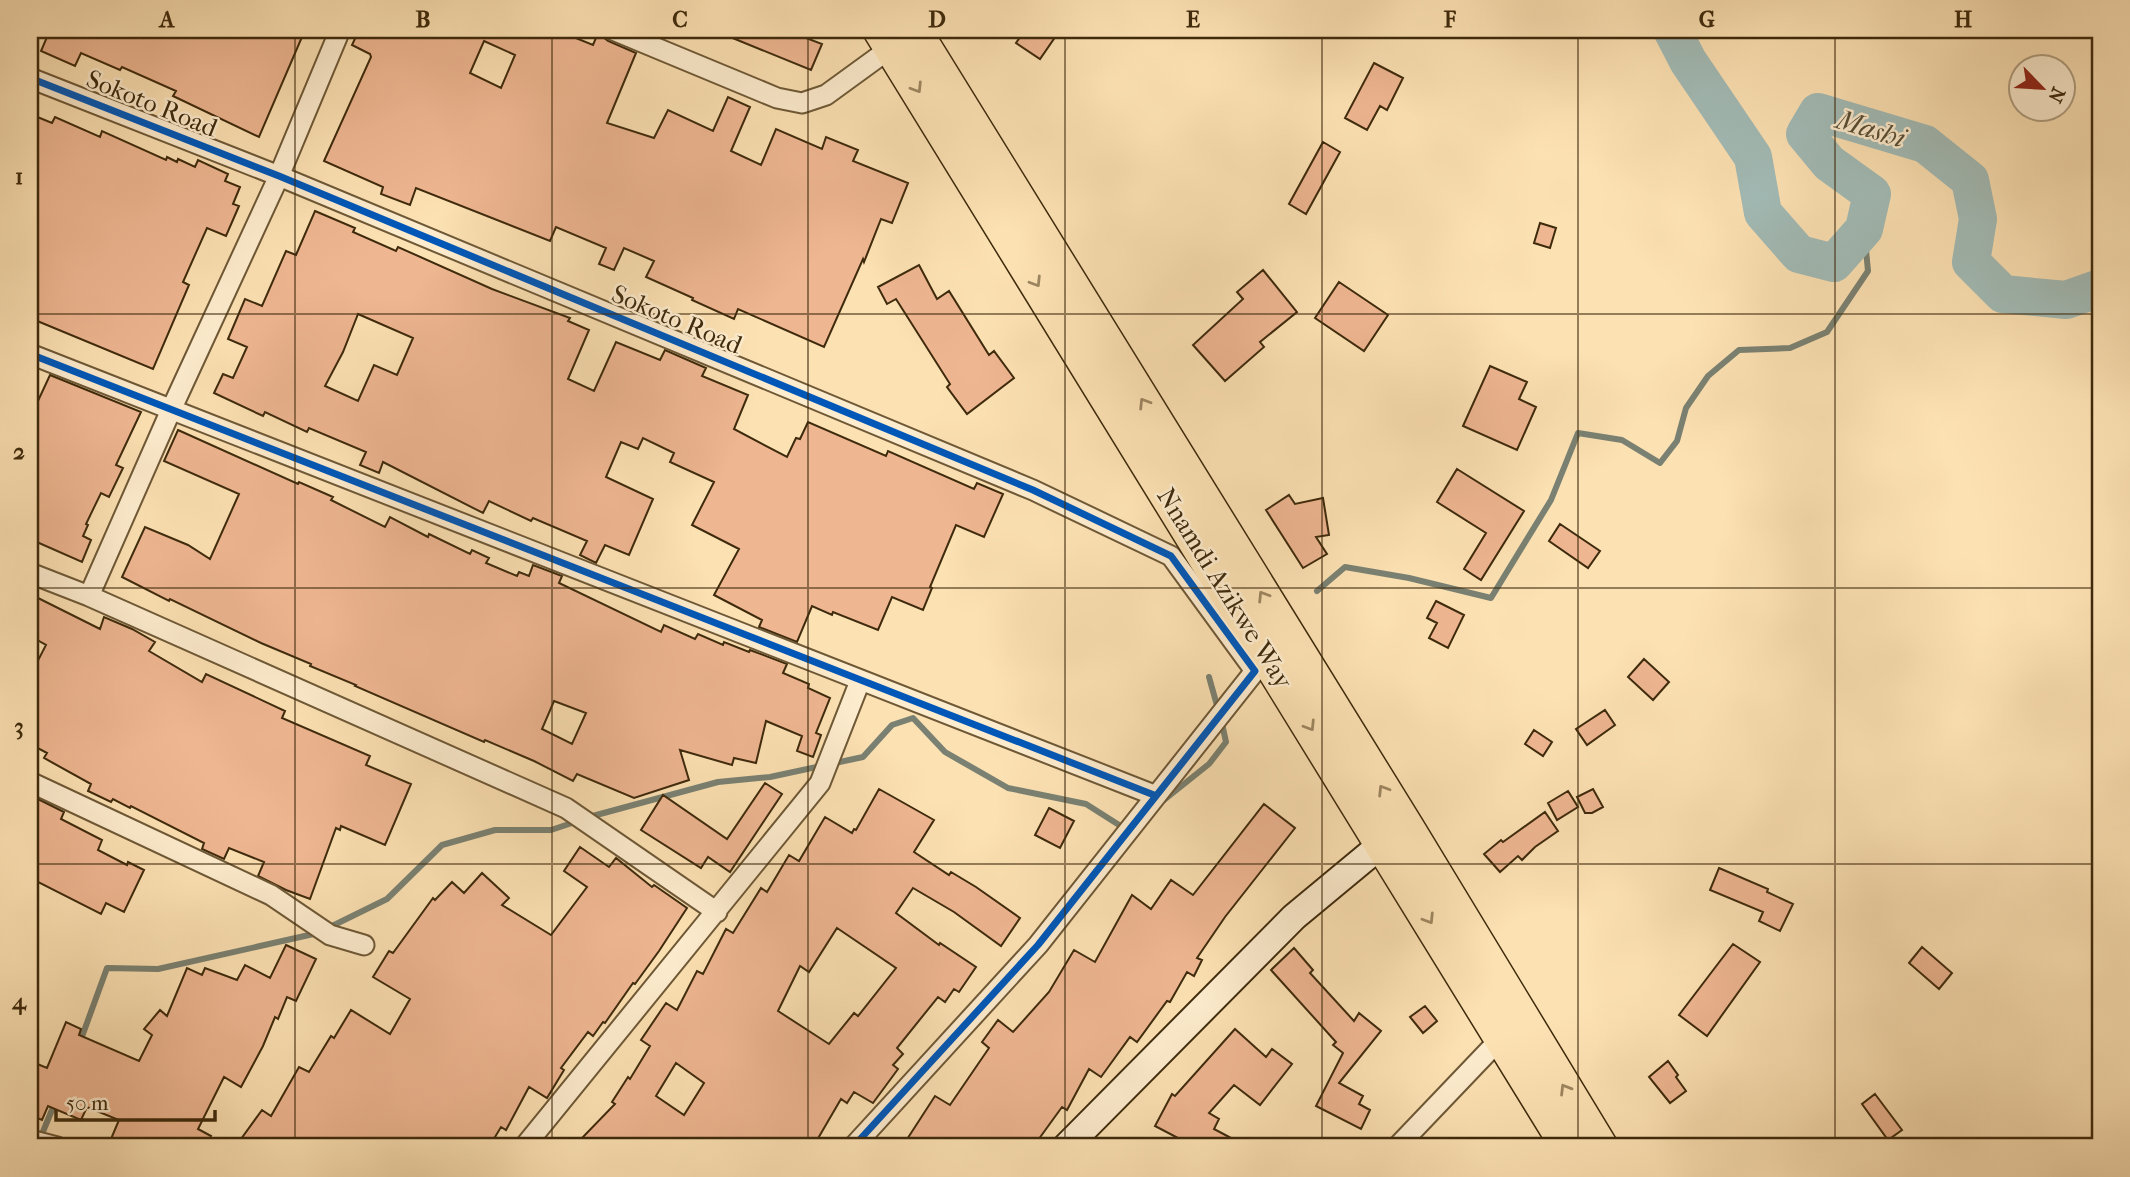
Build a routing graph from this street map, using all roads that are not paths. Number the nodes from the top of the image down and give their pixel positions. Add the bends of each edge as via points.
1 (340, 30) edge
2 (612, 30) edge
3 (895, 35) edge
4 (30, 78) edge
5 (279, 176) junction
6 (30, 354) edge
7 (171, 410) junction
8 (30, 573) edge
9 (89, 596) junction
10 (860, 681) junction
11 (30, 782) edge
12 (1154, 795) junction
13 (1395, 836) junction
14 (717, 912) junction
15 (364, 945) dead end
16 (1502, 1038) junction
17 (524, 1147) edge
18 (853, 1147) edge
19 (1066, 1147) edge
20 (1396, 1147) edge
21 (1569, 1147) edge
22 (1600, 1147) edge

1 - 5 street
2 - 3 street via 777,98 802,103 826,95
3 - 13 highway, Nnamdi Azikwe Way
4 - 5 street, Sokoto Road
5 - 7 street
5 - 12 street, Sokoto Road via 1033,490 1171,555 1255,671
6 - 7 street
7 - 9 street
7 - 10 street
8 - 9 street
9 - 14 street via 566,808
10 - 12 street
10 - 14 street via 820,783
11 - 15 street via 271,895 330,935
12 - 18 street via 1038,945
13 -> 16 highway, Nnamdi Azikwe Way
13 - 19 street via 1294,917
22 -> 13 highway, Nnamdi Azikwe Way
14 - 17 street
16 - 20 street
16 - 21 highway, Nnamdi Azikwe Way

